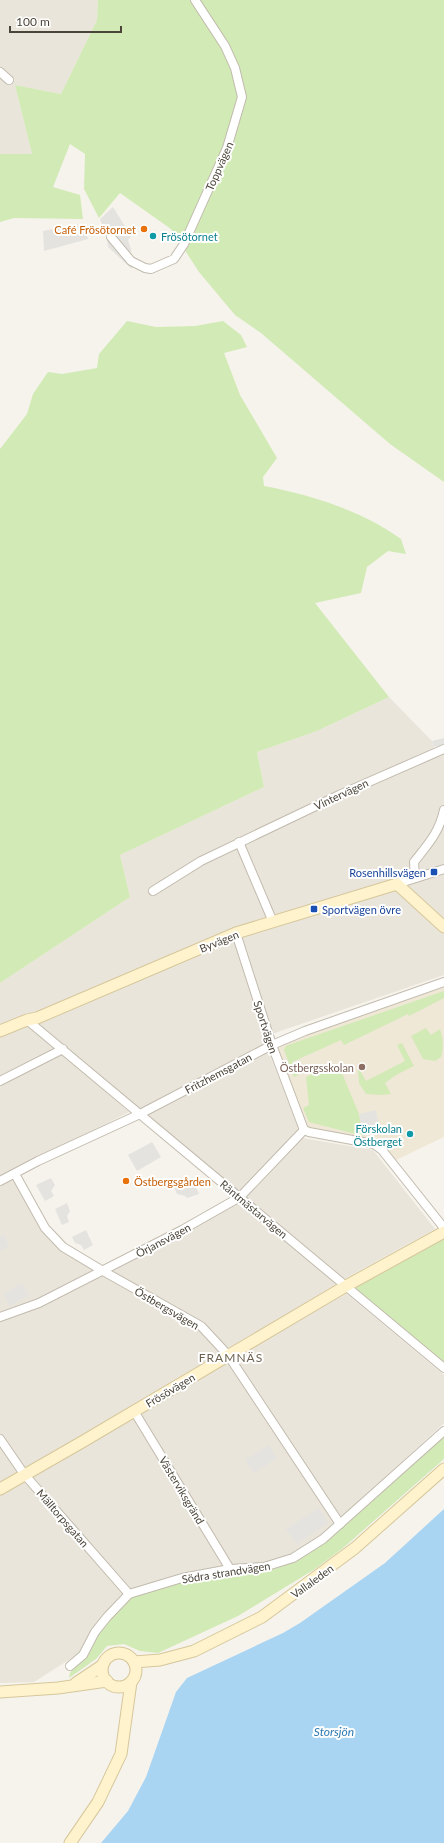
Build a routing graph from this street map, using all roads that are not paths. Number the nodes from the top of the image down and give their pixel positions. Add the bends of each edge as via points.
1 (195, 0) edge
2 (0, 72) edge
3 (9, 80) dead end
4 (111, 237) dead end
5 (444, 749) edge
6 (444, 810) edge
7 (239, 842) junction
8 (444, 869) edge
9 (415, 878) junction
10 (397, 884) junction
11 (153, 890) dead end
12 (272, 922) junction
13 (444, 927) edge
14 (236, 933) junction
15 (444, 982) edge
16 (27, 1020) junction
17 (0, 1031) edge
18 (272, 1045) junction
19 (63, 1049) junction
20 (0, 1081) edge
21 (140, 1114) junction
22 (304, 1130) junction
23 (15, 1174) junction
24 (0, 1181) edge
25 (240, 1197) junction
26 (444, 1228) edge
27 (444, 1232) edge
28 (103, 1271) junction
29 (346, 1286) junction
30 (0, 1317) edge
31 (228, 1354) junction
32 (444, 1368) edge
33 (134, 1411) junction
34 (444, 1431) edge
35 (0, 1439) edge
36 (444, 1469) edge
37 (24, 1474) junction
38 (0, 1489) edge
39 (340, 1524) junction
40 (230, 1569) junction
41 (130, 1594) junction
42 (160, 1660) junction
43 (134, 1662) junction
44 (103, 1665) junction
45 (70, 1666) dead end
46 (133, 1678) junction
47 (110, 1683) junction
48 (72, 1685) junction
49 (0, 1692) edge
50 (127, 1714) junction
51 (70, 1843) edge

1 - 4 street, Toppvägen via 225,46 235,68 242,97 228,148 184,244 174,258 151,269 145,268 131,262
2 - 3 street
5 - 7 street, Vintervägen
6 - 9 street via 435,835 414,862
7 - 11 street, Vintervägen
7 - 12 street
8 - 9 street, Byvägen
9 - 10 street, Byvägen
10 - 12 street, Byvägen
10 - 13 street
12 - 14 street, Byvägen
14 - 16 street, Byvägen
14 - 18 street, Sportvägen
15 - 18 street, Fritzhemsgatan via 304,1031
16 - 17 street, Byvägen
16 - 19 street, Räntmästarvägen
18 - 21 street, Fritzhemsgatan
18 - 22 street, Sportvägen
19 - 20 street
19 - 21 street, Räntmästarvägen
21 - 23 street, Fritzhemsgatan
21 - 25 street, Räntmästarvägen
22 - 25 street, Örjansvägen
22 - 26 street via 374,1144 382,1150
23 - 24 street, Fritzhemsgatan
23 - 28 street, Östbergsvägen via 45,1228 54,1238
25 - 28 street, Örjansvägen
25 - 29 street, Räntmästarvägen
27 - 29 street, Frösövägen
28 - 30 street, Örjansvägen via 39,1303
28 - 31 street, Östbergsvägen via 201,1326
29 - 31 street, Frösövägen
29 - 32 street, Räntmästarvägen
31 - 33 street, Frösövägen
31 - 39 street, Östbergsvägen
33 - 37 street, Frösövägen
33 - 40 street, Västerviksgränd
34 - 39 street, Södra strandvägen
35 - 37 street, Mälltorpsgatan
36 - 42 street, Vallaleden via 356,1548 262,1617 194,1651
37 - 38 street, Frösövägen
37 - 41 street, Mälltorpsgatan
39 - 40 street, Södra strandvägen via 314,1546 293,1558 264,1567
40 - 41 street, Södra strandvägen via 182,1578
41 - 45 street, Södra strandvägen via 107,1617 95,1632 83,1655
42 - 43 street, Vallaleden
42 - 46 street, Vallaleden
43 - 44 street via 125,1654 116,1654
43 - 46 street
44 - 47 street via 104,1676
44 - 48 street
46 - 47 street via 123,1687
46 - 50 street
47 - 48 street
47 - 50 street via 123,1700
48 - 49 street
50 - 51 street via 121,1754 111,1778

